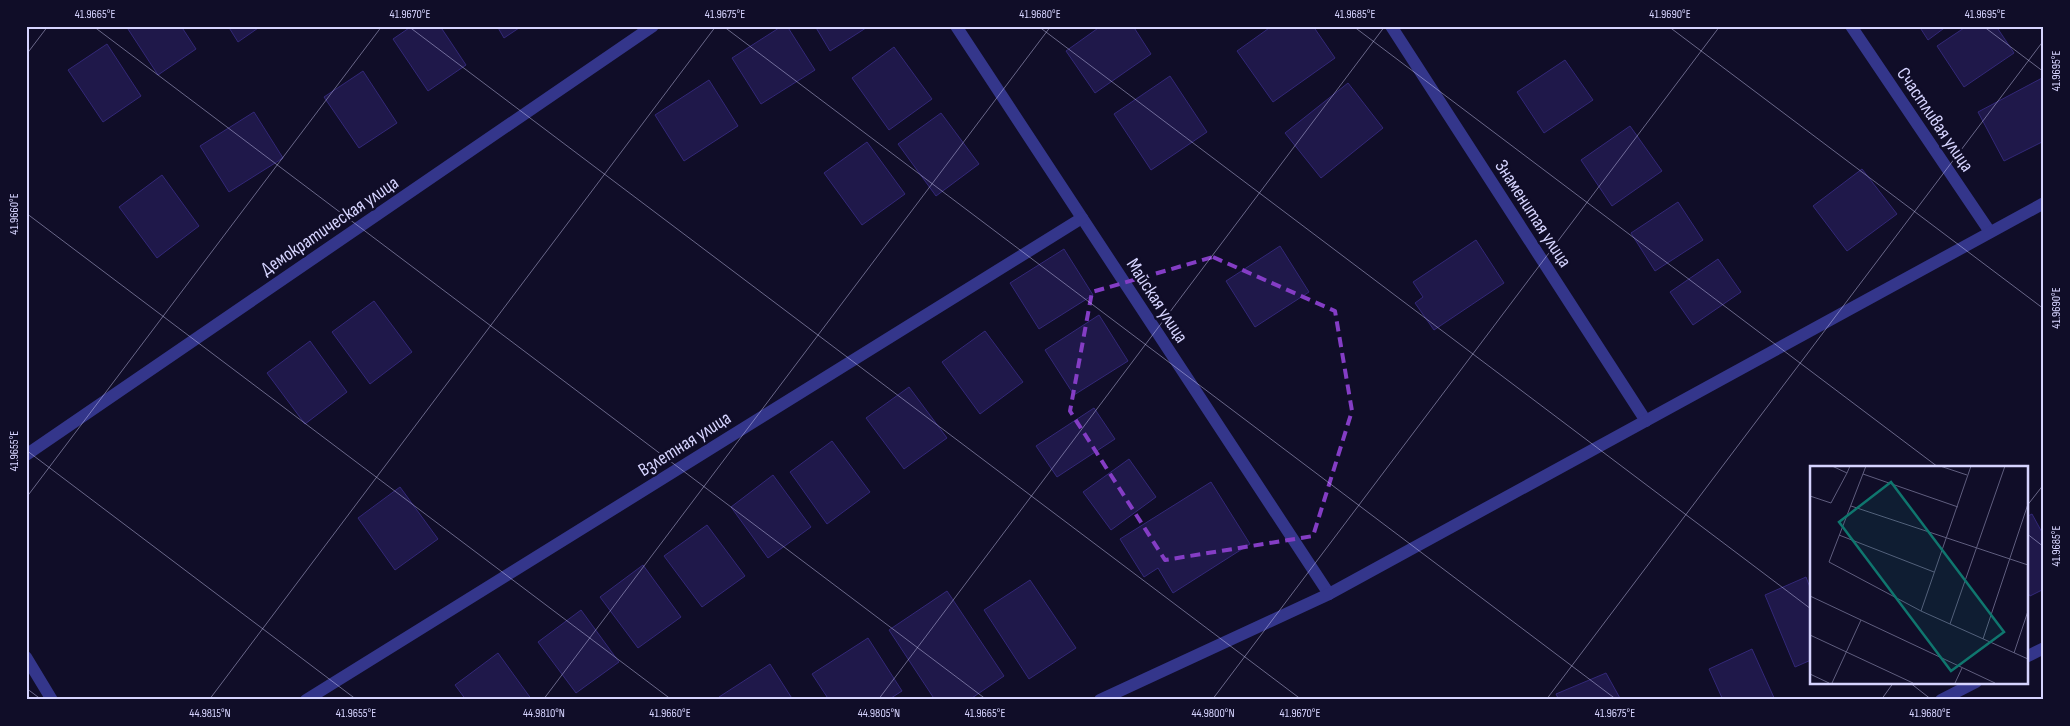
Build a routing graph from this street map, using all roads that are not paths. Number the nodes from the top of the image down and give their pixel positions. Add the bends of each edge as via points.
1 (652, 26) edge
2 (956, 26) edge
3 (1392, 26) edge
4 (1850, 26) edge
5 (2044, 203) edge
6 (1082, 218) junction
7 (1990, 232) junction
8 (1646, 420) junction
9 (26, 455) edge
10 (1330, 594) junction
11 (2044, 648) edge
12 (2028, 656) edge
13 (26, 657) edge
14 (1972, 684) edge
15 (52, 700) edge
16 (306, 700) edge
17 (1100, 700) edge
18 (1941, 700) edge

1 - 9 street, Демократическая улица
2 - 6 street, Майская улица
3 - 8 street, Знаменитая улица
4 - 7 street, Счастливая улица
5 - 7 street
6 - 10 street, Майская улица
6 - 16 street, Взлетная улица
7 - 8 street
8 - 10 street
10 - 17 street
11 - 12 street
13 - 15 street
14 - 18 street

